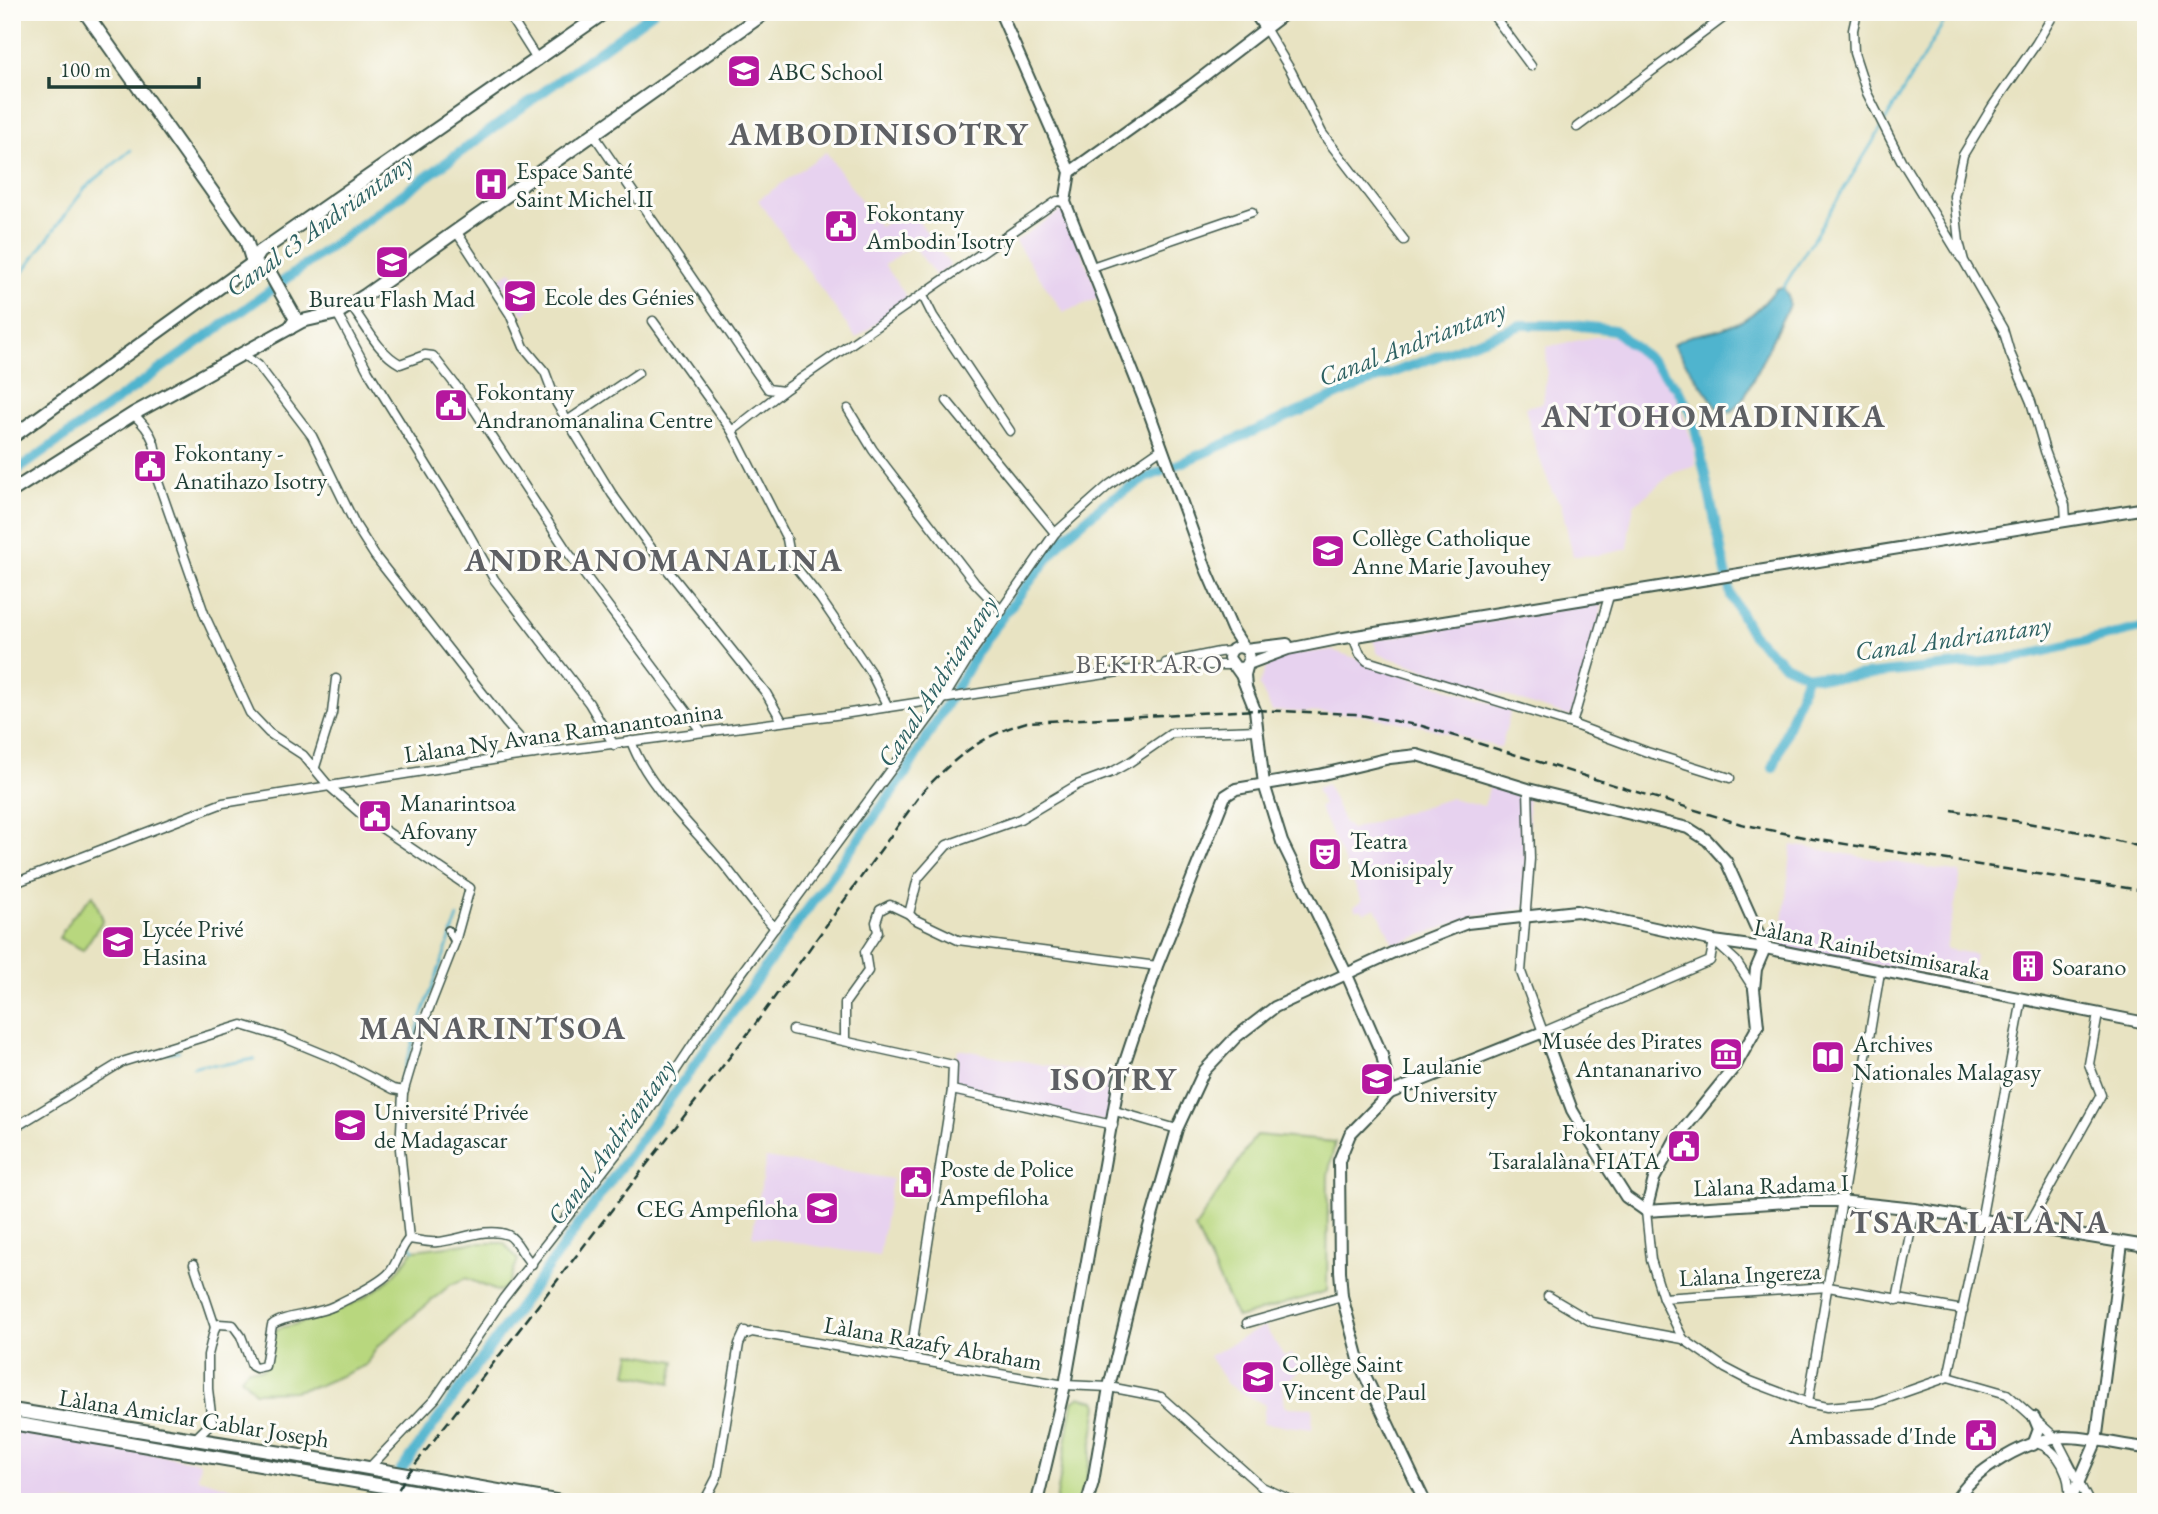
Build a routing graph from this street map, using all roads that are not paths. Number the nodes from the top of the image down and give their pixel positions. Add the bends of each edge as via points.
1 (85, 12) edge
2 (92, 12) edge
3 (507, 12) edge
4 (605, 12) edge
5 (766, 12) edge
6 (1000, 12) edge
7 (1254, 12) edge
8 (1491, 12) edge
9 (1731, 12) edge
10 (1857, 12) edge
11 (2055, 12) edge
12 (1282, 14) edge
13 (1265, 28) junction
14 (538, 61) junction
15 (1531, 66) dead end
16 (1577, 127) dead end
17 (594, 135) junction
18 (1070, 172) junction
19 (1065, 202) junction
20 (1252, 212) dead end
21 (456, 231) junction
22 (1404, 240) dead end
23 (1964, 261) junction
24 (262, 263) junction
25 (1092, 267) junction
26 (284, 293) junction
27 (923, 296) junction
28 (350, 305) junction
29 (337, 313) junction
30 (302, 321) junction
31 (653, 321) dead end
32 (290, 328) junction
33 (242, 354) junction
34 (638, 373) dead end
35 (783, 391) junction
36 (947, 401) dead end
37 (848, 409) dead end
38 (133, 414) junction
39 (568, 421) junction
40 (732, 431) junction
41 (1010, 431) dead end
42 (12, 437) edge
43 (1161, 449) junction
44 (12, 491) edge
45 (2146, 508) edge
46 (2067, 520) junction
47 (1055, 533) junction
48 (1609, 596) junction
49 (1002, 611) junction
50 (1232, 629) junction
51 (1353, 637) junction
52 (1338, 639) junction
53 (1245, 649) junction
54 (1231, 651) junction
55 (1248, 664) junction
56 (1232, 665) junction
57 (1132, 670) junction
58 (337, 679) dead end
59 (1246, 687) junction
60 (944, 698) junction
61 (888, 707) junction
62 (782, 721) junction
63 (1572, 724) junction
64 (1258, 730) junction
65 (701, 731) junction
66 (631, 741) junction
67 (614, 744) junction
68 (534, 754) junction
69 (315, 767) junction
70 (1730, 778) dead end
71 (1264, 784) junction
72 (328, 785) junction
73 (1528, 789) junction
74 (12, 884) edge
75 (909, 914) junction
76 (1526, 915) junction
77 (775, 929) junction
78 (448, 930) dead end
79 (1714, 941) junction
80 (455, 942) junction
81 (1765, 948) junction
82 (1157, 966) junction
83 (1880, 972) junction
84 (1347, 975) junction
85 (1754, 989) junction
86 (2022, 999) junction
87 (2098, 1013) junction
88 (2146, 1023) edge
89 (793, 1030) dead end
90 (1543, 1032) junction
91 (845, 1041) junction
92 (952, 1090) junction
93 (404, 1091) junction
94 (1390, 1093) junction
95 (1115, 1111) junction
96 (1113, 1125) junction
97 (12, 1129) edge
98 (1177, 1129) junction
99 (1840, 1201) junction
100 (1915, 1209) junction
101 (1646, 1211) junction
102 (1981, 1221) junction
103 (2027, 1228) junction
104 (406, 1242) junction
105 (2122, 1242) junction
106 (2146, 1246) edge
107 (194, 1264) dead end
108 (533, 1264) junction
109 (1828, 1287) junction
110 (1342, 1296) junction
111 (1548, 1296) dead end
112 (1663, 1298) junction
113 (1897, 1300) junction
114 (1963, 1310) junction
115 (1247, 1322) dead end
116 (215, 1327) junction
117 (1683, 1339) junction
118 (910, 1359) junction
119 (1948, 1377) junction
120 (1065, 1385) junction
121 (1109, 1387) junction
122 (1808, 1403) junction
123 (12, 1410) edge
124 (2034, 1417) junction
125 (12, 1423) edge
126 (2056, 1438) junction
127 (195, 1439) junction
128 (2096, 1442) junction
129 (2034, 1444) junction
130 (2146, 1448) edge
131 (369, 1468) junction
132 (2078, 1485) junction
133 (478, 1502) edge
134 (561, 1502) edge
135 (704, 1502) edge
136 (1037, 1502) edge
137 (1087, 1502) edge
138 (1295, 1502) edge
139 (1425, 1502) edge
140 (1955, 1502) edge
141 (2069, 1502) edge
142 (2089, 1502) edge

1 - 24 main road
2 - 24 main road
3 - 14 street
4 - 14 main road
5 - 17 main road
6 - 18 street
7 - 13 street
8 - 15 street
9 - 16 street
10 - 23 street via 1854,53 1876,113
11 - 23 street via 1963,155 1954,195
12 - 13 street
13 - 18 street
13 - 22 street via 1322,133
14 - 24 main road
17 - 21 main road
17 - 35 street via 768,389
18 - 19 street
19 - 25 street
19 - 27 street via 1057,201
20 - 25 street
21 - 28 main road
21 - 39 street via 510,314 524,346 545,372
23 - 46 street via 2003,329
24 - 26 main road
24 - 42 main road
25 - 43 street
26 - 30 main road
26 - 32 main road via 296,319
27 - 35 street
27 - 41 street
28 - 29 main road
28 - 65 street via 392,360 400,364 433,356 474,409 566,551
29 - 30 main road
29 - 67 street via 494,579 589,703
30 - 32 main road
31 - 40 street
32 - 33 main road
33 - 38 main road
33 - 68 street via 258,365 312,436 374,556
34 - 39 street
35 - 40 street
36 - 47 street
37 - 49 street via 873,450 975,583
38 - 44 main road
38 - 69 street via 146,426 158,455 155,473 201,604 246,706 269,733
39 - 62 street via 612,494 766,693
40 - 61 street via 787,539 791,561 871,673
43 - 47 street via 1109,485
43 - 50 street
45 - 46 street
46 - 48 street
47 - 49 street
48 - 51 street
48 - 63 street
49 - 60 street
50 - 53 street
50 - 54 street
51 - 52 street
51 - 63 street via 1367,661
52 - 53 street via 1312,638
52 - 55 street via 1288,649
53 - 54 street
53 - 55 street
54 - 56 street
54 - 57 street
55 - 56 street
55 - 59 street
56 - 57 street
56 - 59 street
57 - 60 street, Làlana Ny Avana Ramanantoanina
58 - 69 street
59 - 64 street
60 - 61 street, Làlana Ny Avana Ramanantoanina
60 - 77 street
61 - 62 street, Làlana Ny Avana Ramanantoanina
62 - 65 street, Làlana Ny Avana Ramanantoanina
63 - 70 street
64 - 71 street
64 - 75 street via 1172,733 1130,762 1077,785 1020,819 947,845 918,878
65 - 66 street, Làlana Ny Avana Ramanantoanina
66 - 67 street, Làlana Ny Avana Ramanantoanina
66 - 77 street via 650,777
67 - 68 street, Làlana Ny Avana Ramanantoanina
68 - 72 street, Làlana Ny Avana Ramanantoanina
69 - 72 street
71 - 73 street via 1417,755
71 - 82 street via 1225,796
71 - 84 street via 1282,842
72 - 74 street, Làlana Ny Avana Ramanantoanina via 223,803
72 - 80 street via 361,814 470,888
73 - 76 street
73 - 81 street via 1688,828 1707,840 1726,860
75 - 82 street via 958,940
75 - 91 street via 890,905 880,910 877,932 865,952 868,971 845,1003
76 - 79 street, Làlana Rainibetsimisaraka via 1577,911
76 - 84 street, Làlana Rainibetsimisaraka via 1461,925
76 - 90 street via 1521,972
77 - 108 street via 643,1120
78 - 80 street
79 - 81 street, Làlana Rainibetsimisaraka
79 - 85 street
79 - 90 street via 1710,961
80 - 93 street via 423,1013
81 - 83 street, Làlana Rainibetsimisaraka
81 - 85 street
82 - 95 street via 1119,1080
83 - 86 street, Làlana Rainibetsimisaraka
83 - 99 street
84 - 94 street via 1382,1055
84 - 98 street, Làlana Rainibetsimisaraka via 1275,1007 1236,1037 1204,1071
85 - 101 street via 1758,1026 1736,1065 1675,1140 1654,1179
86 - 87 street, Làlana Rainibetsimisaraka
86 - 102 street
87 - 88 street, Làlana Rainibetsimisaraka
87 - 103 street via 2089,1064 2101,1096
89 - 91 street
90 - 94 street
90 - 101 street via 1572,1110 1626,1197
91 - 92 street via 953,1065
92 - 96 street
92 - 118 street
93 - 97 street via 282,1037 242,1025 122,1062
93 - 104 street via 400,1149
94 - 110 street via 1350,1133 1339,1161
95 - 96 street
95 - 98 street
96 - 120 street
98 - 121 street, Làlana Rainibetsimisaraka
99 - 100 street, Làlana Radama I
99 - 101 street, Làlana Radama I
99 - 109 street
100 - 102 street, Làlana Radama I
100 - 113 street
101 - 112 street via 1651,1260
102 - 103 street, Làlana Radama I
102 - 114 street
103 - 105 street, Làlana Radama I
104 - 108 street via 507,1235
104 - 116 street via 388,1275 371,1286 315,1314 272,1325 269,1356 262,1368 252,1366 233,1325
105 - 106 street, Làlana Radama I
105 - 128 street
107 - 116 street
108 - 131 street via 435,1399
109 - 112 street, Làlana Ingereza
109 - 113 street, Làlana Ingereza
109 - 122 street
110 - 115 street
110 - 139 street via 1361,1367
111 - 117 street via 1592,1322
112 - 117 street
113 - 114 street, Làlana Ingereza
114 - 119 street
116 - 127 street via 208,1355 212,1422
117 - 122 street via 1724,1368
118 - 120 street, Làlana Razafy Abraham
118 - 135 street, Làlana Razafy Abraham via 745,1331 739,1343 717,1477
119 - 122 street via 1874,1403 1827,1407
119 - 124 street via 2007,1394
120 - 121 street, Làlana Razafy Abraham
120 - 136 street
121 - 137 street, Làlana Rainibetsimisaraka
121 - 138 street, Làlana Razafy Abraham via 1161,1397 1262,1487
123 - 127 main road, Làlana Amiclar Cablar Joseph
124 - 126 street
124 - 129 street via 2039,1429
125 - 133 main road, Làlana Amiclar Cablar Joseph
126 - 128 street
126 - 129 street
126 - 132 street
127 - 131 main road, Làlana Amiclar Cablar Joseph
128 - 130 street
128 - 132 street
129 - 140 street via 1995,1462 1960,1492
129 - 141 street via 2046,1446 2061,1461 2070,1488
131 - 134 main road, Làlana Amiclar Cablar Joseph
132 - 141 street
132 - 142 street

